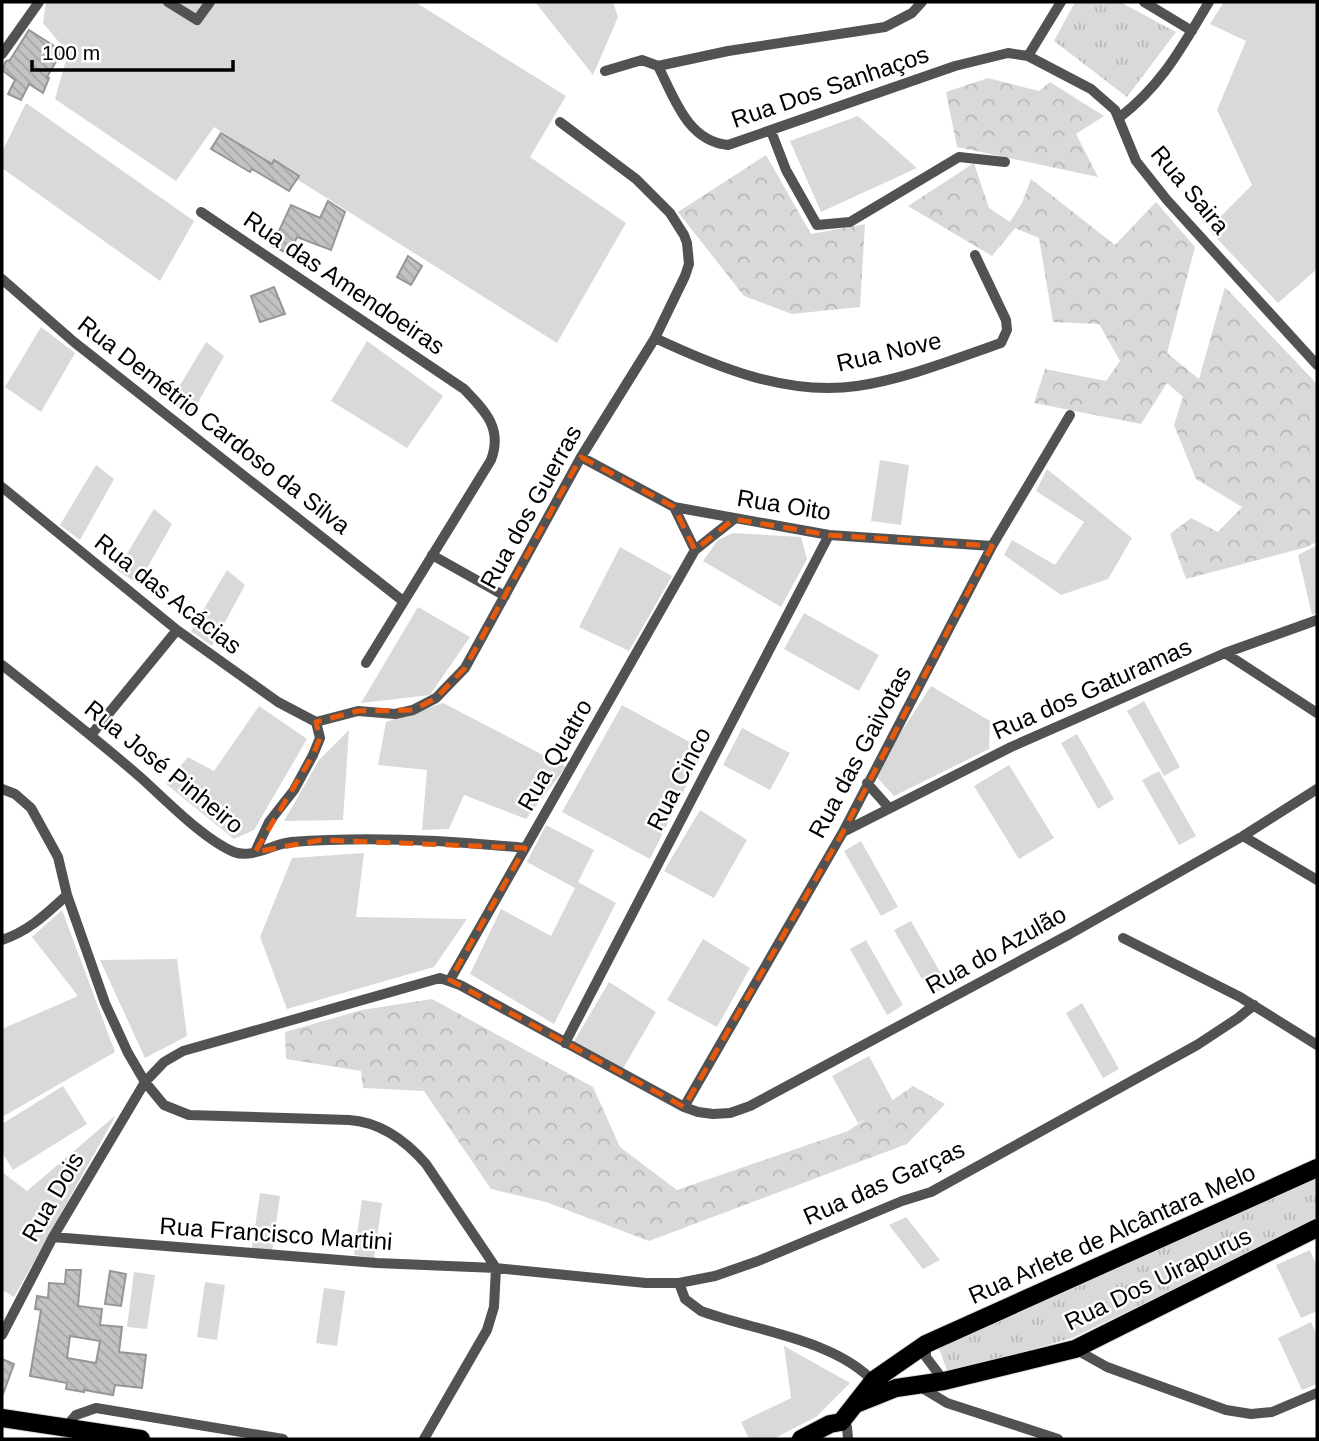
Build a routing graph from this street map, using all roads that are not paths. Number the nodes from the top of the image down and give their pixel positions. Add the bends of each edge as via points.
1 (39, 2) edge
2 (168, 2) edge
3 (210, 2) edge
4 (922, 2) edge
5 (1061, 2) edge
6 (1144, 2) edge
7 (1209, 2) edge
8 (1192, 31) junction
9 (2, 54) edge
10 (1028, 56) junction
11 (658, 66) junction
12 (605, 71) dead end
13 (1120, 117) junction
14 (560, 122) dead end
15 (771, 131) junction
16 (1005, 162) dead end
17 (201, 212) dead end
18 (975, 255) dead end
19 (2, 279) edge
20 (655, 338) junction
21 (1317, 365) edge
22 (1070, 415) dead end
23 (581, 457) junction
24 (2, 487) edge
25 (674, 507) junction
26 (734, 519) junction
27 (829, 535) junction
28 (992, 547) junction
29 (695, 550) junction
30 (432, 555) junction
31 (505, 596) junction
32 (403, 601) junction
33 (1317, 620) edge
34 (177, 630) junction
35 (1225, 653) junction
36 (366, 663) dead end
37 (2, 666) edge
38 (1317, 713) edge
39 (316, 722) junction
40 (91, 735) junction
41 (867, 783) junction
42 (2, 789) edge
43 (1317, 789) edge
44 (889, 808) junction
45 (843, 832) junction
46 (1243, 836) junction
47 (525, 848) junction
48 (255, 852) junction
49 (1317, 880) edge
50 (67, 895) junction
51 (1123, 938) dead end
52 (2, 940) edge
53 (450, 980) junction
54 (1254, 1005) junction
55 (565, 1043) junction
56 (1317, 1045) edge
57 (145, 1082) junction
58 (684, 1107) junction
59 (1317, 1168) edge
60 (1317, 1228) edge
61 (53, 1237) junction
62 (496, 1268) junction
63 (679, 1283) junction
64 (2, 1335) edge
65 (926, 1344) junction
66 (1076, 1349) junction
67 (944, 1381) junction
68 (878, 1386) junction
69 (919, 1386) junction
70 (1317, 1393) edge
71 (3, 1421) edge
72 (841, 1422) junction
73 (66, 1427) junction
74 (141, 1439) edge
75 (283, 1439) edge
76 (424, 1439) edge
77 (800, 1439) edge
78 (848, 1439) edge
79 (1058, 1439) edge

1 - 9 street
2 - 3 street via 197,20
4 - 11 street via 912,13 885,27
5 - 10 street
6 - 8 street
7 - 8 street
8 - 13 street via 1164,75 1143,100
10 - 13 street, Rua Saira via 1091,89
10 - 15 street, Rua Dos Sanhaços via 999,54 955,66
11 - 12 street via 642,60
11 - 15 street, Rua Dos Sanhaços via 684,117 709,141 728,145
13 - 21 street, Rua Saira via 1130,151 1151,181
14 - 20 street, Rua dos Guerras via 647,189 684,235 689,254 685,276
15 - 16 street via 786,170 817,225 850,222 959,157
17 - 30 street, Rua das Amendoeiras via 464,389 488,413 496,447 491,460
18 - 20 street, Rua Nove via 1006,320 1001,343 894,377 857,386 788,385 735,372
19 - 32 street, Rua Demétrio Cardoso da Silva via 74,342
20 - 23 street, Rua dos Guerras
22 - 28 street, Rua das Gaivotas
23 - 25 street, Rua Oito
23 - 31 street, Rua dos Guerras
24 - 34 street, Rua das Acácias
25 - 26 street, Rua Oito
25 - 29 street
26 - 27 street, Rua Oito
26 - 29 street, Rua Quatro
27 - 28 street, Rua Oito
27 - 55 street, Rua Cinco
28 - 41 street, Rua das Gaivotas
29 - 47 street, Rua Quatro
30 - 31 street
30 - 32 street, Rua das Amendoeiras
31 - 39 street, Rua dos Guerras via 465,668 436,698 395,714 358,711
32 - 36 street, Rua das Amendoeiras
33 - 35 street, Rua dos Gaturamas
34 - 39 street, Rua das Acácias via 278,702
34 - 40 street
35 - 38 street
35 - 44 street, Rua dos Gaturamas via 1011,747
37 - 40 street, Rua José Pinheiro
39 - 48 street via 320,738 313,755
40 - 48 street, Rua José Pinheiro via 219,843 234,852
41 - 44 street
41 - 45 street, Rua das Gaivotas
42 - 50 street via 31,808 58,857
43 - 46 street, Rua do Azulão
44 - 45 street, Rua dos Gaturamas
45 - 58 street, Rua das Gaivotas
46 - 49 street
46 - 58 street, Rua do Azulão via 750,1106 713,1114
47 - 48 street, Rua José Pinheiro via 408,839 321,840
47 - 53 street, Rua Quatro
50 - 52 street via 36,923
50 - 57 street via 105,1003
51 - 54 street
53 - 55 street, Rua do Azulão
53 - 57 street, Rua Dois via 431,979 192,1048 164,1062
54 - 56 street
54 - 63 street, Rua das Garças via 1197,1045 931,1192 758,1261
55 - 58 street, Rua do Azulão
57 - 61 street, Rua Dois
57 - 62 street via 164,1105 189,1115 374,1124 426,1164
59 - 65 main road, Rua Arlete de Alcântara Melo
60 - 66 main road, Rua Dos Uirapurus
61 - 62 street, Rua Francisco Martini
61 - 64 street, Rua Dois
62 - 63 street, Rua das Garças
62 - 76 street via 494,1307 487,1330
63 - 68 street via 685,1299 701,1311 817,1346
65 - 67 street via 930,1366
65 - 68 main road, Rua Arlete de Alcântara Melo
66 - 67 main road, Rua Dos Uirapurus
66 - 70 street via 1107,1367 1226,1410 1272,1412
67 - 69 main road, Rua Dos Uirapurus
68 - 69 main road, Rua Dos Uirapurus
68 - 72 main road, Rua Dos Uirapurus
69 - 79 street via 947,1403
71 - 73 main road
72 - 77 main road
72 - 78 street via 847,1427
73 - 74 main road
73 - 75 street via 76,1415 96,1408

